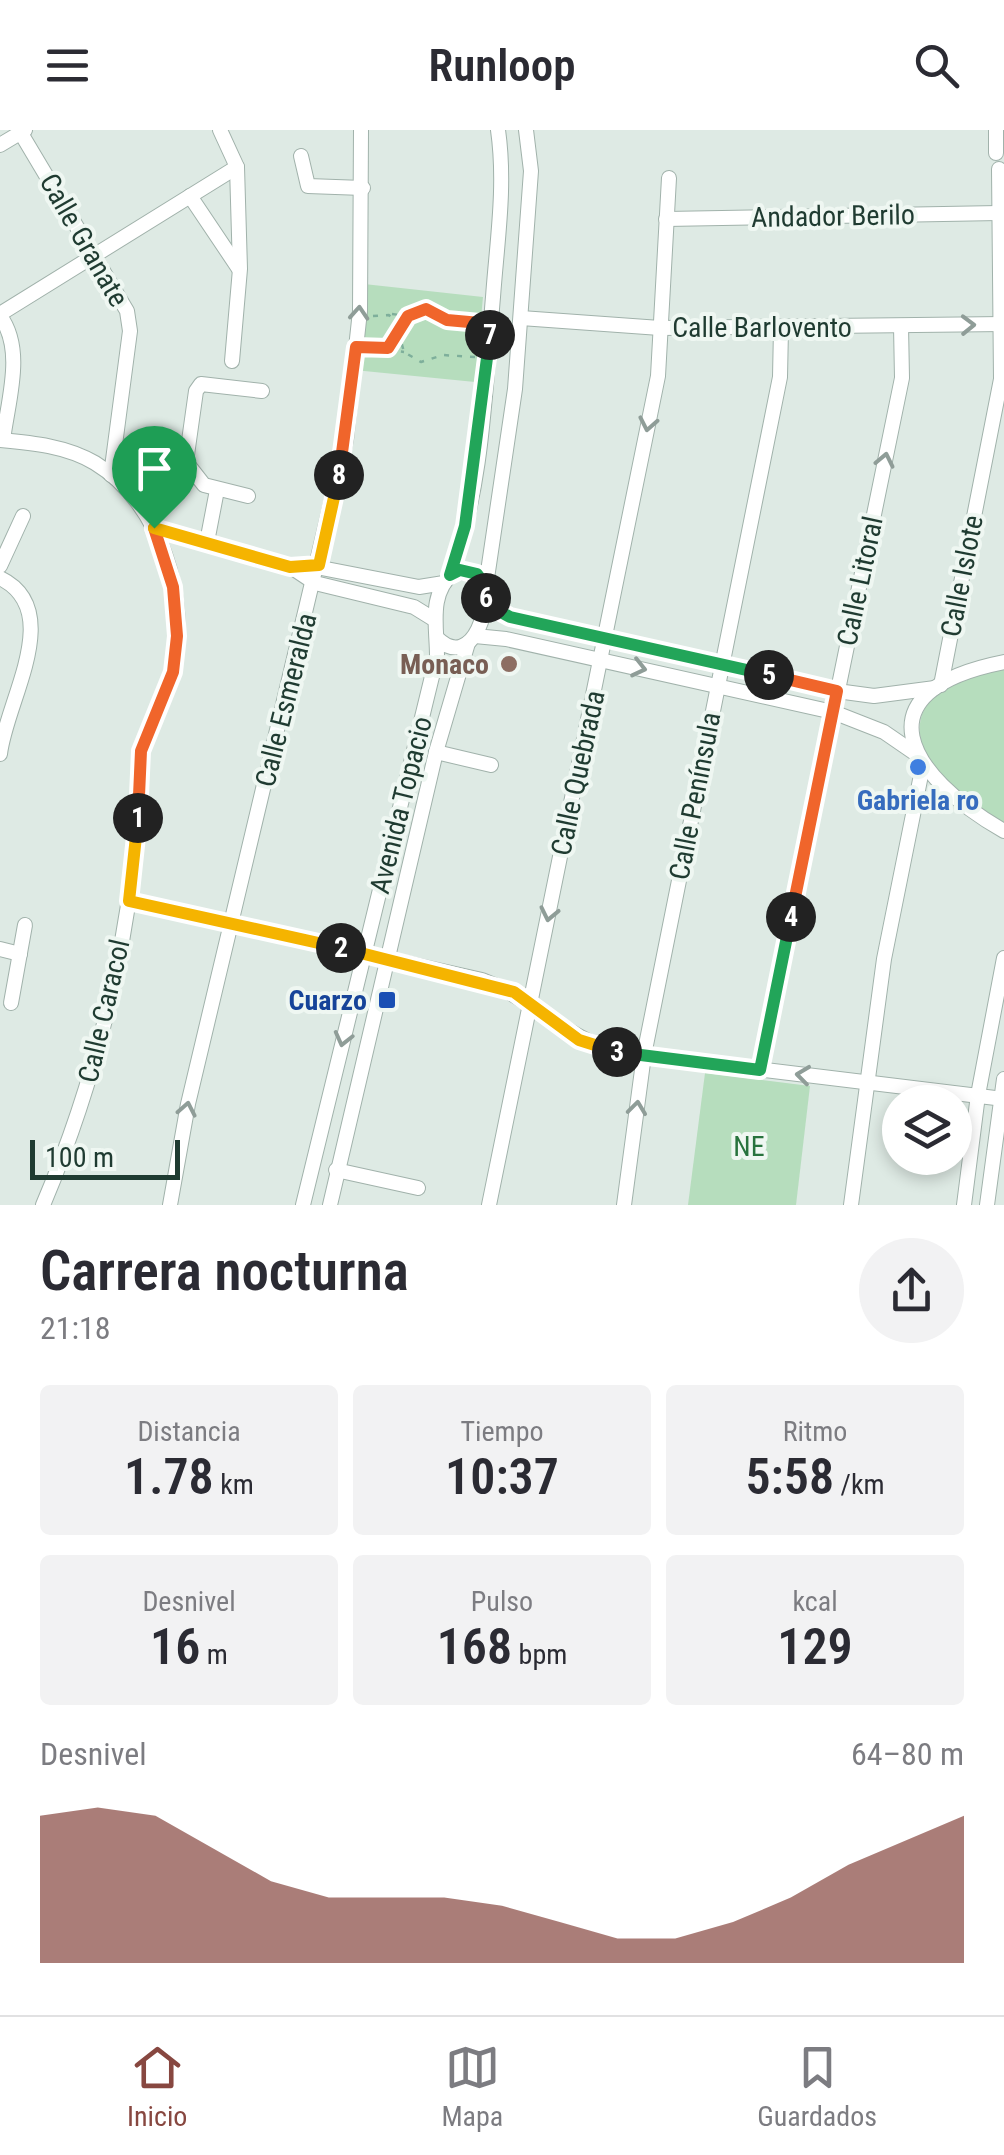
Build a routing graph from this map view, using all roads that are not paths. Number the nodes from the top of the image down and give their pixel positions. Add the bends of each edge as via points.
1 (220, 130) edge
2 (361, 130) edge
3 (498, 130) edge
4 (526, 130) edge
5 (996, 130) edge
6 (22, 131) edge
7 (0, 145) edge
8 (996, 152) dead end
9 (302, 156) dead end
10 (236, 166) junction
11 (999, 169) dead end
12 (668, 178) dead end
13 (362, 188) junction
14 (190, 196) junction
15 (999, 213) junction
16 (666, 219) junction
17 (96, 254) junction
18 (240, 270) junction
19 (0, 315) edge
20 (521, 318) junction
21 (1002, 324) edge
22 (901, 326) junction
23 (660, 328) junction
24 (781, 328) junction
25 (232, 361) dead end
26 (262, 391) dead end
27 (1, 440) edge
28 (111, 475) junction
29 (218, 490) junction
30 (248, 496) dead end
31 (22, 516) dead end
32 (154, 528) junction
33 (207, 542) junction
34 (319, 565) junction
35 (0, 566) edge
36 (290, 567) junction
37 (0, 578) edge
38 (447, 579) junction
39 (315, 583) junction
40 (486, 586) junction
41 (486, 604) junction
42 (434, 620) junction
43 (437, 638) junction
44 (606, 638) junction
45 (472, 639) junction
46 (601, 660) junction
47 (1004, 662) edge
48 (722, 664) junction
49 (938, 686) junction
50 (717, 687) junction
51 (837, 691) junction
52 (832, 712) junction
53 (436, 752) junction
54 (0, 754) edge
55 (919, 760) junction
56 (490, 765) dead end
57 (1004, 831) edge
58 (129, 901) junction
59 (233, 923) junction
60 (25, 926) dead end
61 (0, 949) edge
62 (365, 953) junction
63 (20, 954) junction
64 (386, 958) junction
65 (1004, 958) edge
66 (531, 1002) junction
67 (12, 1003) dead end
68 (644, 1055) junction
69 (760, 1070) junction
70 (1004, 1080) edge
71 (867, 1083) junction
72 (978, 1096) junction
73 (1002, 1098) edge
74 (336, 1170) junction
75 (418, 1188) dead end
76 (43, 1205) edge
77 (170, 1205) edge
78 (303, 1205) edge
79 (330, 1205) edge
80 (489, 1205) edge
81 (624, 1205) edge
82 (851, 1205) edge
83 (964, 1205) edge
84 (986, 1205) edge

1 - 10 street
2 - 13 street, Calle Esmeralda
3 - 38 street via 503,168 488,358 465,526
4 - 20 street via 531,171
5 - 8 street
6 - 7 street
6 - 17 street, Calle Granate
9 - 13 street via 308,186
10 - 14 street
10 - 18 street
11 - 15 street, Calle Islote
12 - 16 street, Calle Quebrada
34 -> 13 street, Calle Esmeralda via 363,316
14 - 17 street
14 - 18 street
15 - 16 street, Andador Berilo
15 - 21 street, Calle Islote
16 - 23 street, Calle Quebrada
17 - 19 street
17 - 28 street, Calle Granate via 130,324
18 - 25 street
19 - 27 street via 14,347
20 - 23 street, Calle Barlovento
20 - 40 street
22 -> 21 street, Calle Barlovento
21 - 49 street, Calle Islote via 1001,378
22 - 24 street, Calle Barlovento
51 -> 22 street, Calle Litoral via 902,378
23 - 24 street, Calle Barlovento
23 -> 44 street, Calle Quebrada via 658,376
24 - 48 street, Calle Península via 780,378
26 - 29 street via 208,382 196,391 186,467
27 - 28 street, Calle Caracol via 67,451
28 - 32 street, Calle Caracol
29 - 30 street
29 - 33 street
31 - 35 street
32 - 33 street
32 - 58 street, Calle Caracol via 173,587 177,636 173,672 141,751
33 - 36 street
34 - 36 street
34 - 38 street via 419,587
34 - 39 street, Calle Esmeralda
36 - 39 street
37 - 54 street via 25,598 32,629
38 - 40 street via 472,571
38 - 42 street
39 - 42 street via 414,607
39 - 59 street, Calle Esmeralda
40 - 41 street, Avenida Topacio
41 - 44 street via 510,617
41 - 45 street, Avenida Topacio
42 - 43 street, Avenida Topacio
43 - 45 street via 450,648
43 - 62 street, Avenida Topacio
44 - 46 street, Calle Quebrada
44 - 48 street
45 - 46 street
45 - 53 street, Avenida Topacio
46 -> 50 street
46 -> 66 street, Calle Quebrada
47 - 49 street
48 - 50 street, Calle Península
48 - 51 street
49 - 51 street via 874,696
49 - 55 street, Calle Islote via 912,715 910,735
50 - 52 street
50 - 68 street, Calle Península
51 - 52 street, Calle Litoral
52 - 55 street via 884,732
52 - 69 street, Calle Litoral
53 - 56 street
53 - 64 street, Avenida Topacio
55 - 57 street via 956,799
55 - 71 street
58 - 59 street
58 - 76 street, Calle Caracol via 78,1122
59 - 62 street
77 -> 59 street, Calle Esmeralda
60 - 63 street
61 - 63 street
62 - 64 street
62 -> 78 street, Avenida Topacio
63 - 67 street
64 - 66 street via 482,980
64 - 74 street, Avenida Topacio
65 - 72 street
66 - 68 street via 579,1040
66 - 80 street, Calle Quebrada
68 - 69 street
81 -> 68 street, Calle Península
71 -> 69 street
70 - 73 street
71 - 72 street
71 - 82 street
72 - 73 street
72 - 83 street
73 - 84 street
74 - 75 street
74 - 79 street, Avenida Topacio

